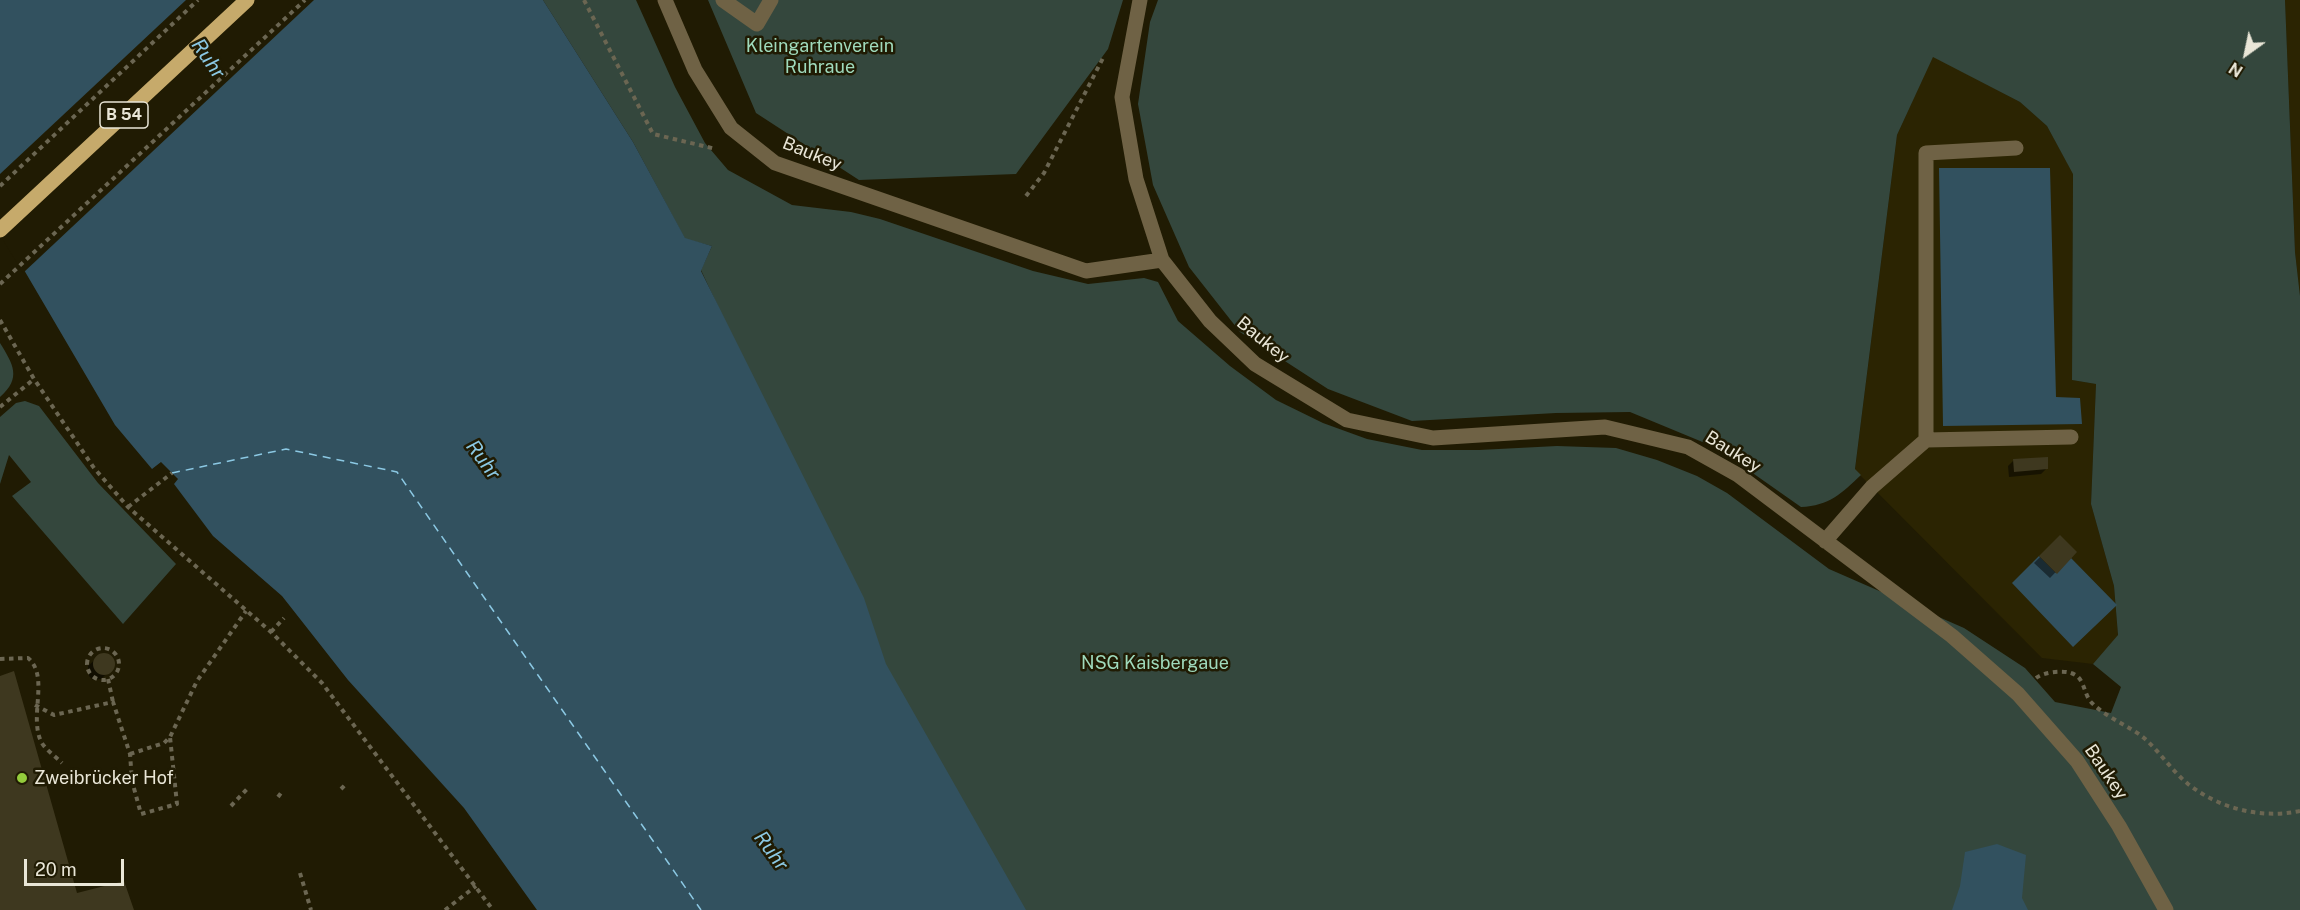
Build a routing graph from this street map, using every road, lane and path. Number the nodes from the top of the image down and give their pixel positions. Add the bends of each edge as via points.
1 (198, 0) edge
2 (247, 0) edge
3 (305, 0) edge
4 (584, 0) edge
5 (665, 0) edge
6 (723, 0) edge
7 (771, 0) edge
8 (1140, 0) edge
9 (1108, 51) dead end
10 (2016, 148) dead end
11 (720, 150) dead end
12 (0, 186) edge
13 (1026, 196) dead end
14 (0, 230) edge
15 (1162, 260) junction
16 (0, 284) edge
17 (0, 320) edge
18 (34, 379) junction
19 (0, 407) edge
20 (2071, 436) dead end
21 (1926, 440) junction
22 (172, 473) dead end
23 (129, 507) junction
24 (1825, 541) junction
25 (246, 611) junction
26 (284, 618) dead end
27 (271, 632) junction
28 (0, 659) edge
29 (108, 679) junction
30 (2018, 694) junction
31 (113, 702) junction
32 (35, 705) junction
33 (170, 737) junction
34 (130, 754) junction
35 (62, 763) dead end
36 (346, 784) dead end
37 (249, 787) dead end
38 (341, 789) dead end
39 (231, 806) dead end
40 (2300, 812) edge
41 (300, 873) dead end
42 (476, 886) junction
43 (310, 910) edge
44 (445, 910) edge
45 (493, 910) edge
46 (2166, 910) edge

1 - 12 path
2 - 14 main road, B 54
3 - 16 path
4 - 11 path via 653,134
5 - 15 street, Baukey via 695,70 731,128 775,164 1086,271
6 - 7 street via 757,24
8 - 15 street, Baukey via 1122,97 1136,179
9 - 13 path via 1044,173
10 - 21 street via 1926,153
15 - 24 street, Baukey via 1210,321 1255,364 1347,420 1433,438 1605,427 1641,434 1688,447 1738,475
17 - 18 path
18 - 19 path
18 - 23 path via 94,468
20 - 21 street
21 - 24 street via 1872,487
22 - 23 path
23 - 25 path
24 - 30 street, Baukey via 1952,636
25 - 27 path
25 - 33 path via 197,681
26 - 27 path
27 - 42 path via 322,683
28 - 32 path via 28,658 37,668
29 - 29 path via 116,673 119,661 112,651 100,648 91,655 88,666 93,675
29 - 31 path
30 - 40 path via 2042,674 2071,672 2080,679 2091,702 2145,739 2188,784 2215,802 2276,816
30 - 46 street, Baukey via 2077,761
31 - 32 path via 54,715
31 - 34 path
32 - 35 path via 40,742
33 - 34 path via 164,743
33 - 34 path via 177,804 141,814
36 - 38 path
37 - 39 path
41 - 43 path
42 - 44 path
42 - 45 path

